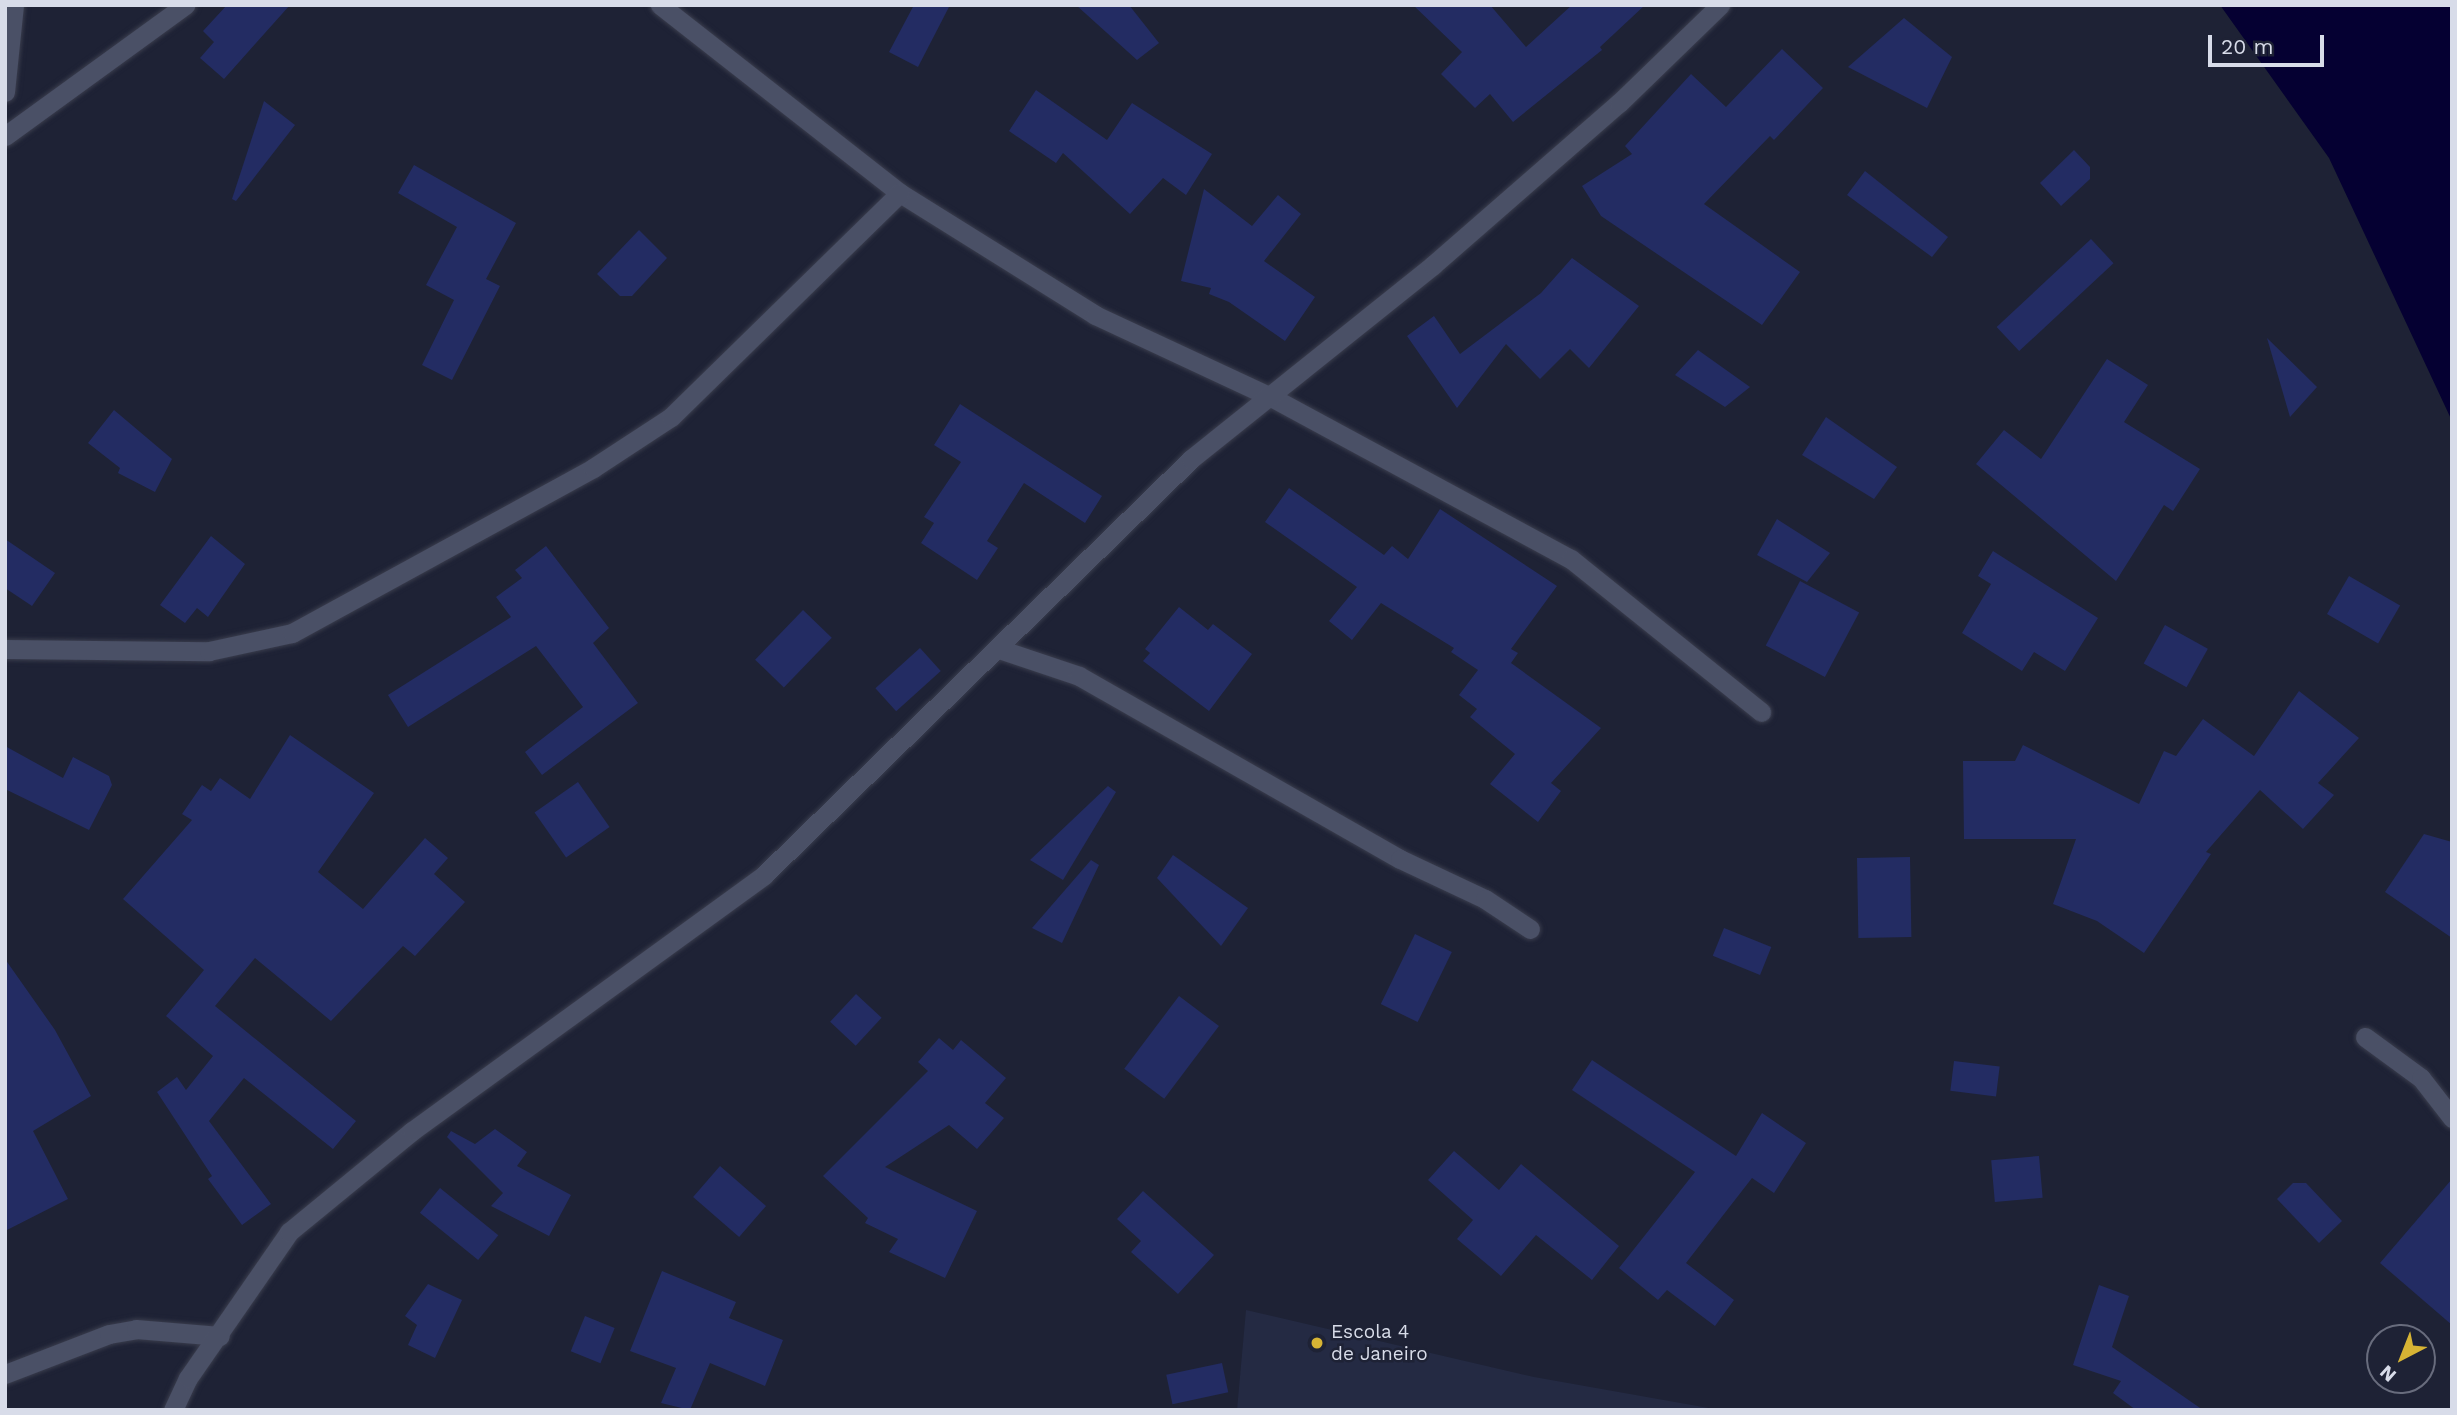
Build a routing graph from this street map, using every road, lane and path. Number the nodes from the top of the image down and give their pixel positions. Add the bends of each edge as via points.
1 (15, 5) edge
2 (186, 5) edge
3 (660, 5) edge
4 (1720, 5) edge
5 (5, 92) edge
6 (5, 136) edge
7 (900, 193) junction
8 (1269, 396) junction
9 (5, 649) edge
10 (999, 649) junction
11 (1761, 712) dead end
12 (1530, 929) dead end
13 (2365, 1037) dead end
14 (2452, 1118) edge
15 (220, 1336) junction
16 (5, 1374) edge
17 (173, 1410) edge

1 - 5 lane
2 - 6 lane
3 - 7 lane
4 - 8 lane via 1619,103 1433,265
7 - 8 lane via 1095,315
7 - 9 lane via 671,417 593,468 292,633 209,651
8 - 10 lane via 1191,459
8 - 11 lane via 1571,559
10 - 12 lane via 1079,676 1401,859 1485,899
10 - 15 lane via 764,876 412,1131 289,1232
13 - 14 lane via 2421,1079
15 - 16 lane via 136,1329 109,1334
15 - 17 lane via 188,1378

